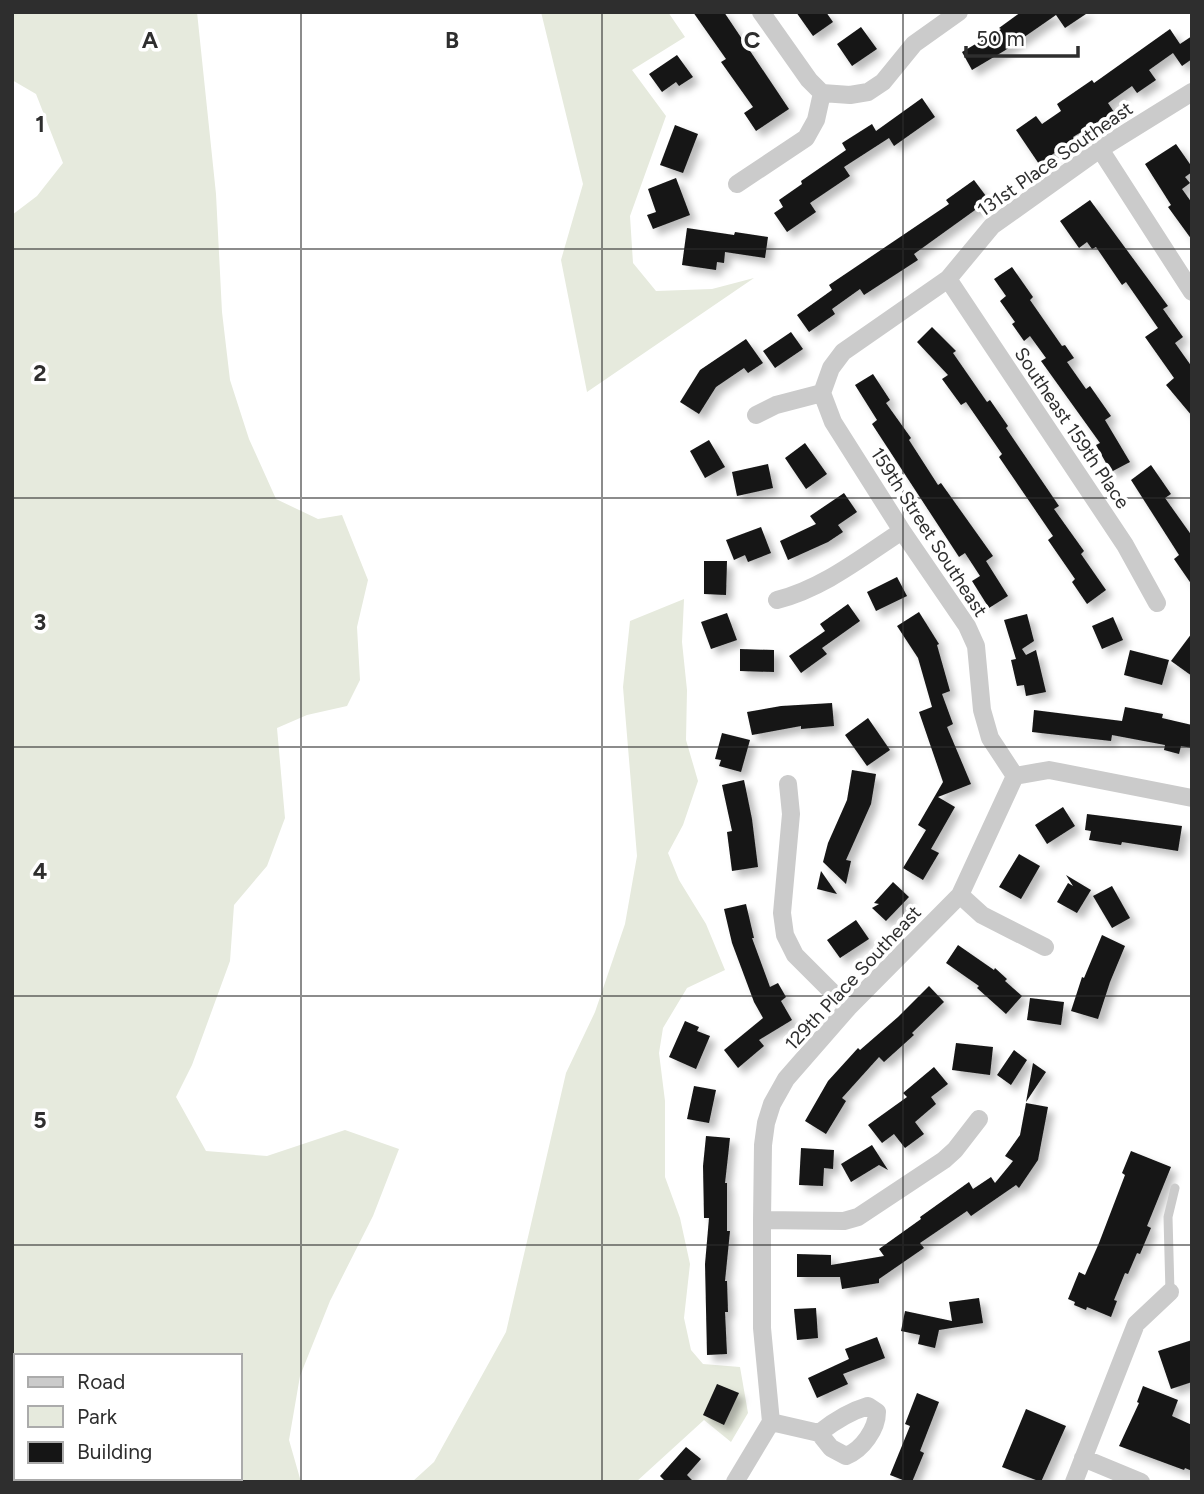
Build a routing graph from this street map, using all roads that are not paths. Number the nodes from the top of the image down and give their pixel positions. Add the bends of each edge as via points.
1 (761, 12) edge
2 (959, 12) edge
3 (1192, 92) edge
4 (822, 93) junction
5 (1100, 149) junction
6 (737, 184) dead end
7 (948, 279) junction
8 (1192, 292) edge
9 (822, 393) junction
10 (756, 415) dead end
11 (902, 531) junction
12 (777, 600) dead end
13 (1157, 603) dead end
14 (1015, 776) junction
15 (788, 784) dead end
16 (1192, 798) edge
17 (960, 895) junction
18 (1045, 947) dead end
19 (848, 1008) junction
20 (978, 1119) dead end
21 (1175, 1188) dead end
22 (762, 1220) junction
23 (1170, 1293) joint
24 (771, 1422) junction
25 (819, 1433) dead end
26 (1083, 1458) junction
27 (735, 1482) edge
28 (1074, 1482) edge
29 (1140, 1482) edge

1 - 4 street
2 - 4 street via 914,44 883,82 868,92
3 - 5 street, 131st Place Southeast
4 - 6 street via 806,138
5 - 7 street, 131st Place Southeast via 992,226
5 - 8 street
7 - 9 street, 131st Place Southeast via 843,352
7 - 13 street, Southeast 159th Place via 1125,545
9 - 10 street
9 - 11 street, 159th Street Southeast via 833,422
11 - 12 street via 821,583
11 - 14 street, 159th Street Southeast via 967,626 976,646 982,710 990,738
14 - 16 street via 1049,770
14 - 17 street, 129th Place Southeast
15 - 19 street via 785,935 795,955
17 - 18 street via 982,915
17 - 19 street, 129th Place Southeast
19 - 22 street, 129th Place Southeast via 786,1079 772,1104 763,1145
20 - 22 street via 944,1160 858,1217 844,1221
21 - 23 lane via 1168,1217
22 - 24 street, 129th Place Southeast via 762,1328
23 - 26 street via 1136,1324
24 - 25 street
24 - 27 street
26 - 28 street
26 - 29 street

